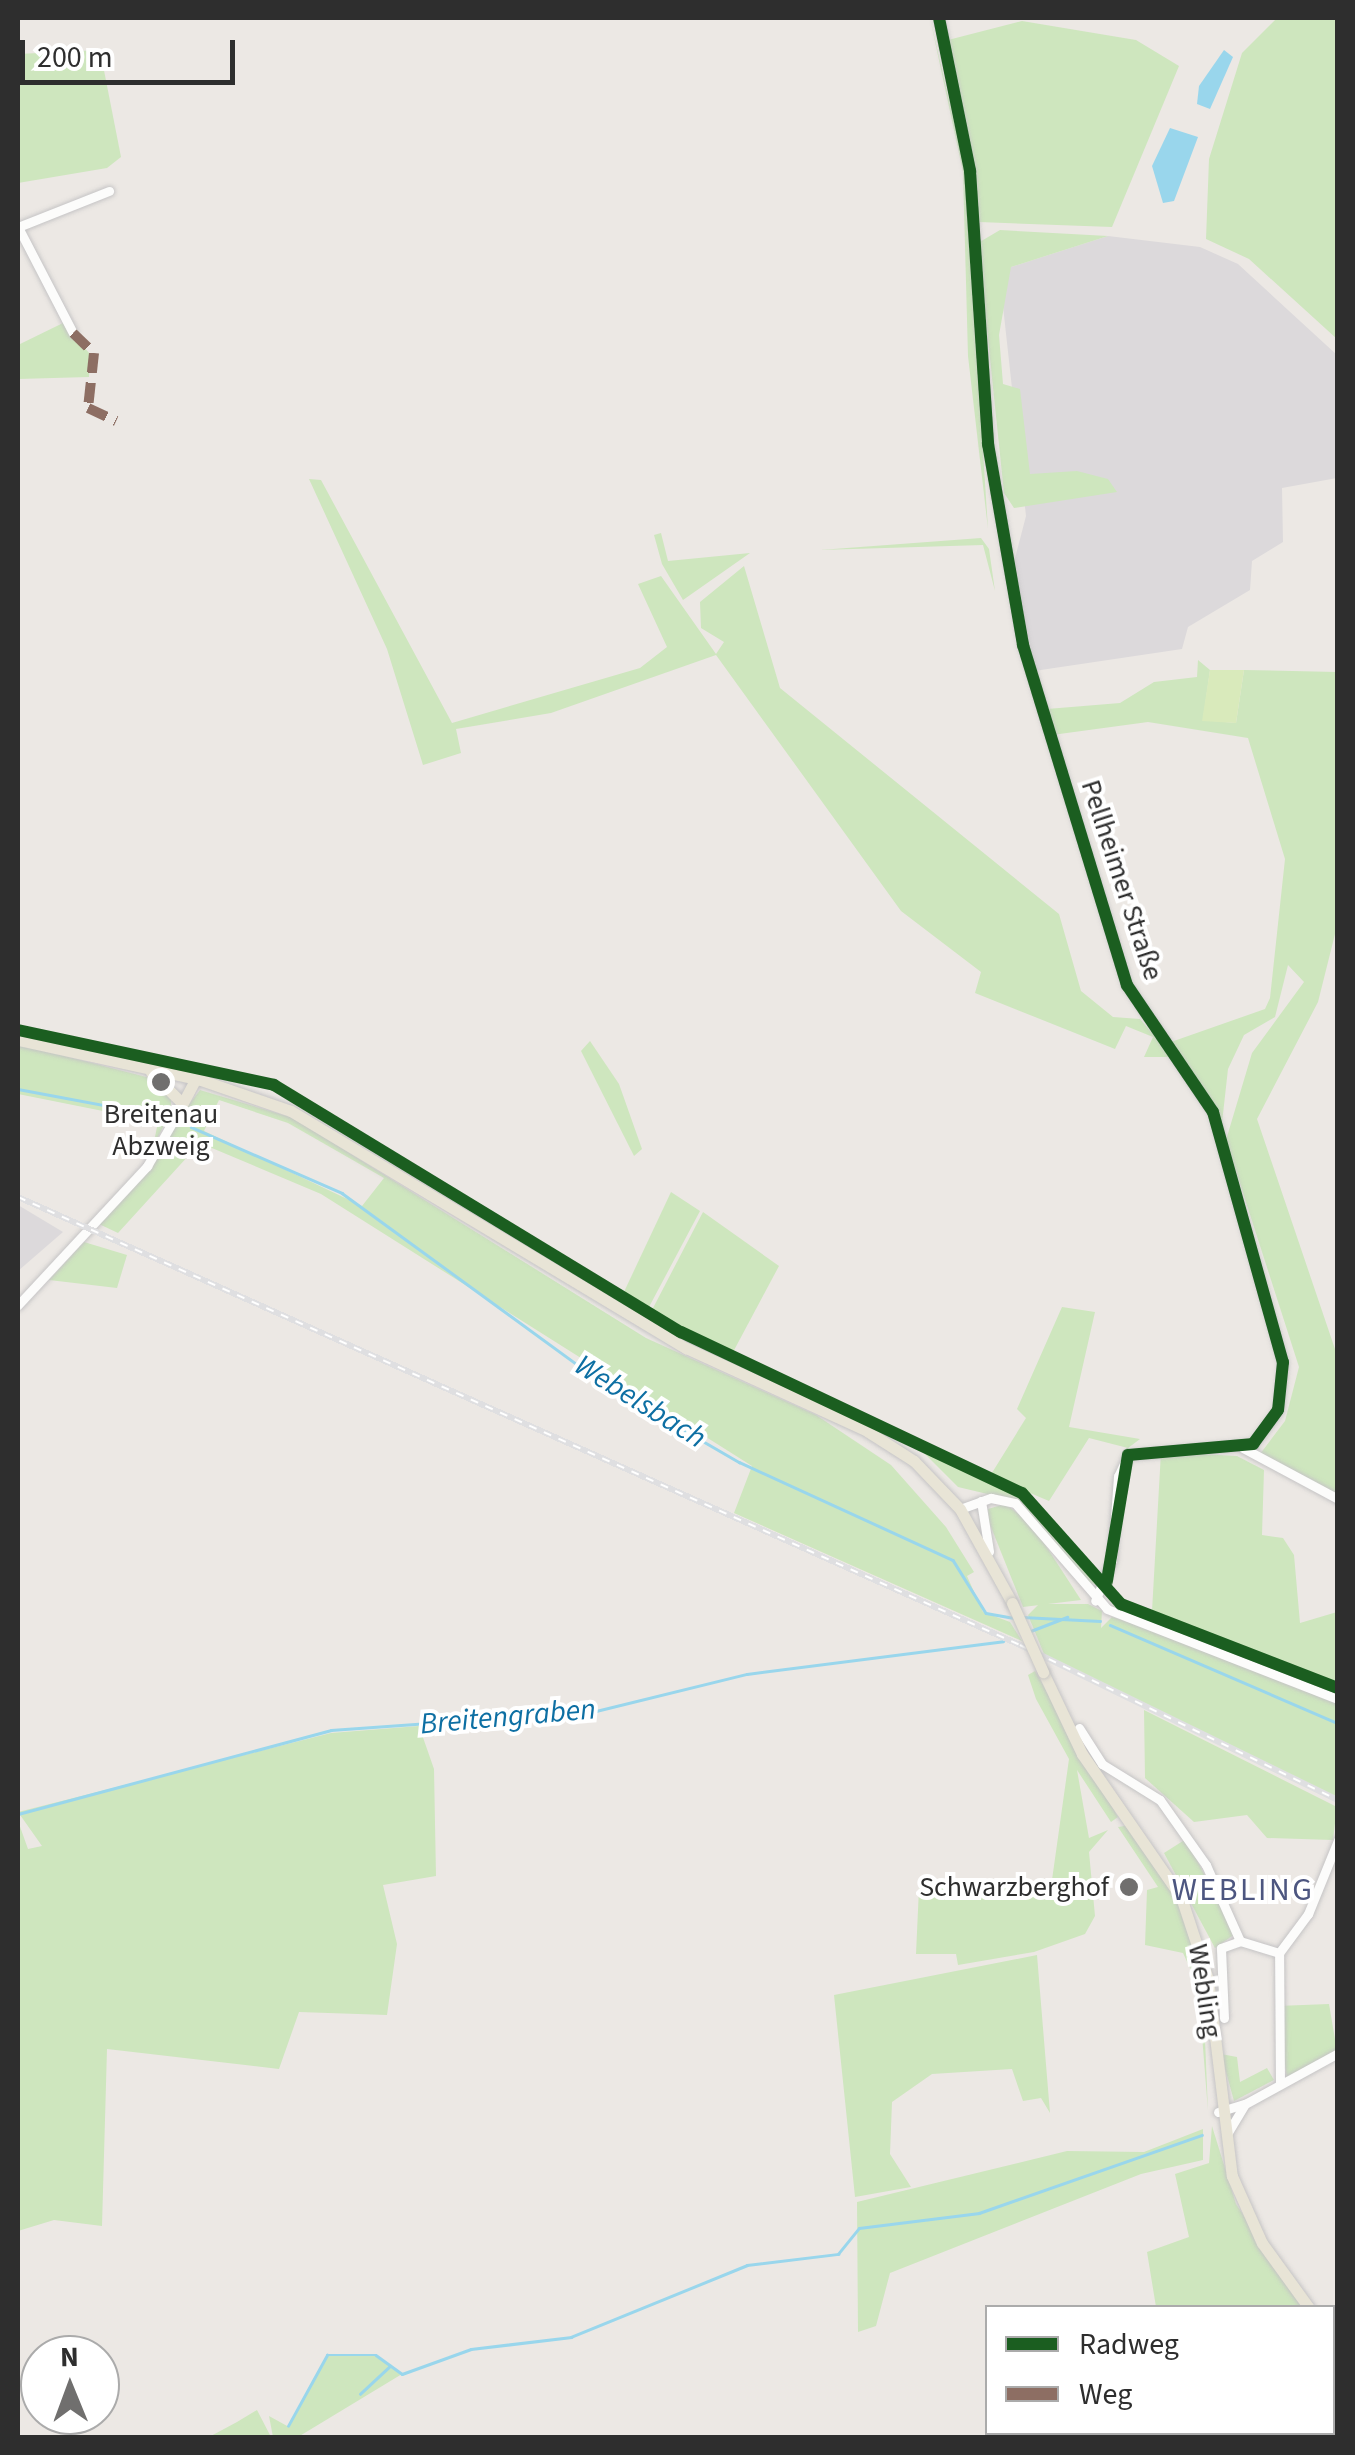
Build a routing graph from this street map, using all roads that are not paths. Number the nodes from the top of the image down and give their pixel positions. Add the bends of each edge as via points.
1 (939, 18) edge
2 (109, 191) dead end
3 (18, 227) edge
4 (74, 333) dead end
5 (18, 1040) edge
6 (144, 1067) junction
7 (191, 1078) junction
8 (178, 1107) junction
9 (18, 1305) edge
10 (1243, 1448) junction
11 (1338, 1499) edge
12 (981, 1501) junction
13 (960, 1509) junction
14 (989, 1551) junction
15 (1094, 1601) junction
16 (1338, 1699) edge
17 (1073, 1728) junction
18 (1338, 1840) edge
19 (1240, 1941) junction
20 (1279, 1954) junction
21 (1224, 2018) dead end
22 (1338, 2053) edge
23 (1280, 2084) junction
24 (1242, 2108) junction
25 (1218, 2112) junction
26 (1224, 2143) junction
27 (1307, 2305) edge

1 - 10 street, Pellheimer Straße via 970,170 988,444 1024,646 1121,970 1208,1100 1281,1350 1278,1410
2 - 3 street
3 - 4 street
5 - 6 main road
6 - 7 main road
6 - 8 main road
7 - 8 main road
7 - 13 main road via 328,1129 686,1348 866,1432 914,1461
8 - 9 street via 148,1166
10 - 11 street
10 - 15 street via 1144,1447 1128,1456 1118,1476 1112,1560
12 - 13 street
12 - 14 street
12 - 15 street via 1002,1498 1028,1514
13 - 14 main road
14 - 17 main road, bridge
15 - 16 street
17 - 19 street, Webling via 1102,1764 1160,1800 1206,1865
17 - 25 main road, Webling via 1156,1855 1194,1930 1208,1979
18 - 20 street via 1308,1914
19 - 20 street, Webling
19 - 21 street, Webling via 1218,1952
20 - 23 street
22 - 23 street
23 - 24 street
24 - 25 street
24 - 26 street
25 - 26 main road, Webling
26 - 27 main road, Webling via 1262,2243

